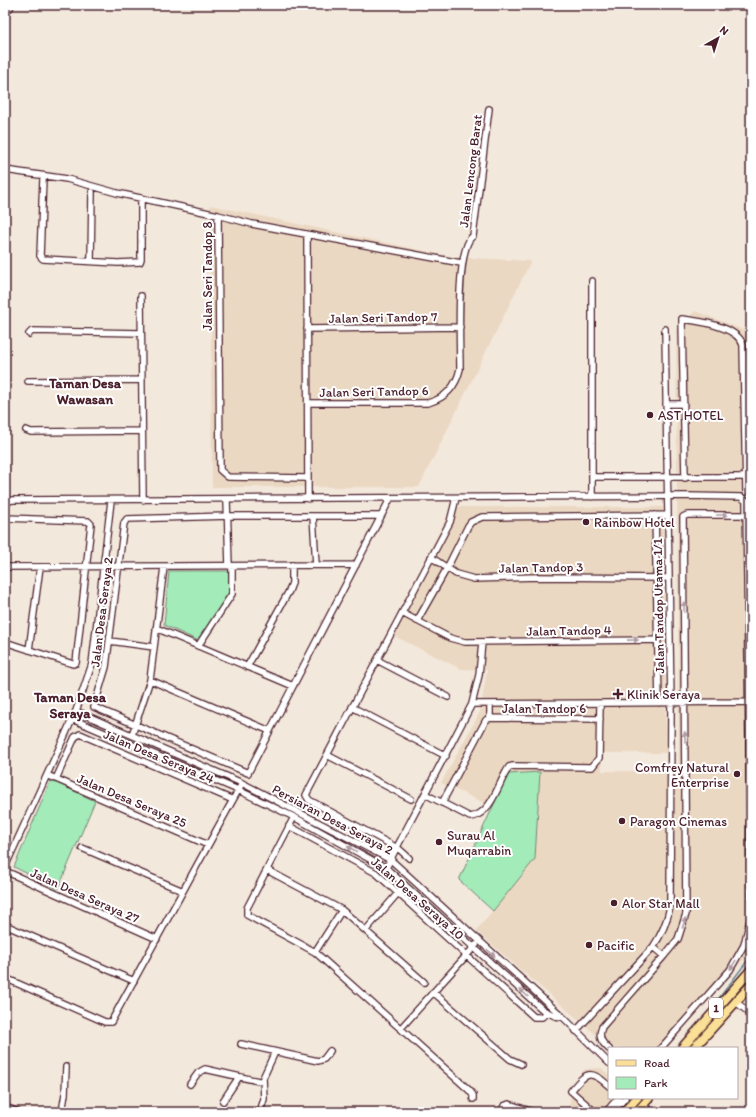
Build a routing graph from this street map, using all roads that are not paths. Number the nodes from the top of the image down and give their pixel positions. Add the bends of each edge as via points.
1 (11, 5) edge
2 (5, 9) edge
3 (489, 109) dead end
4 (5, 170) edge
5 (43, 179) dead end
6 (92, 192) dead end
7 (141, 198) junction
8 (218, 214) junction
9 (307, 234) junction
10 (473, 236) joint
11 (91, 261) junction
12 (461, 263) junction
13 (592, 281) dead end
14 (141, 296) dead end
15 (460, 327) junction
16 (665, 329) dead end
17 (307, 330) junction
18 (141, 333) junction
19 (29, 334) dead end
20 (142, 380) junction
21 (28, 381) dead end
22 (744, 397) junction
23 (751, 397) edge
24 (308, 403) junction
25 (666, 404) junction
26 (684, 404) junction
27 (26, 430) dead end
28 (142, 431) junction
29 (746, 476) junction
30 (592, 477) junction
31 (308, 478) junction
32 (668, 478) junction
33 (686, 478) junction
34 (749, 492) edge
35 (592, 497) junction
36 (668, 497) junction
37 (456, 498) junction
38 (308, 499) junction
39 (390, 499) junction
40 (143, 500) junction
41 (228, 500) junction
42 (746, 500) edge
43 (111, 501) junction
44 (5, 503) edge
45 (655, 515) junction
46 (668, 515) junction
47 (746, 515) junction
48 (228, 516) junction
49 (313, 516) junction
50 (381, 516) junction
51 (5, 518) edge
52 (431, 557) junction
53 (292, 565) junction
54 (316, 565) junction
55 (356, 565) junction
56 (231, 566) junction
57 (5, 567) edge
58 (40, 567) junction
59 (88, 567) junction
60 (103, 567) junction
61 (118, 567) junction
62 (164, 567) junction
63 (447, 568) junction
64 (656, 578) junction
65 (668, 578) junction
66 (402, 612) junction
67 (417, 621) junction
68 (156, 628) junction
69 (658, 640) junction
70 (110, 641) junction
71 (5, 642) edge
72 (482, 642) junction
73 (198, 646) junction
74 (154, 647) junction
75 (29, 650) junction
76 (377, 660) junction
77 (247, 667) junction
78 (150, 680) junction
79 (293, 686) junction
80 (448, 697) dead end
81 (750, 702) edge
82 (659, 703) junction
83 (671, 703) junction
84 (685, 703) junction
85 (472, 704) junction
86 (600, 704) junction
87 (490, 705) junction
88 (352, 708) junction
89 (76, 711) junction
90 (490, 718) junction
91 (72, 719) junction
92 (600, 719) junction
93 (136, 726) junction
94 (270, 731) junction
95 (132, 735) junction
96 (327, 755) junction
97 (446, 756) junction
98 (47, 775) junction
99 (56, 779) junction
100 (242, 783) junction
101 (238, 790) junction
102 (426, 794) junction
103 (411, 799) dead end
104 (233, 800) junction
105 (442, 803) junction
106 (294, 817) junction
107 (289, 826) junction
108 (208, 845) junction
109 (82, 848) dead end
110 (397, 848) junction
111 (409, 858) dead end
112 (390, 860) junction
113 (5, 867) edge
114 (386, 868) junction
115 (267, 870) junction
116 (5, 871) edge
117 (405, 885) junction
118 (183, 891) junction
119 (398, 893) junction
120 (751, 897) edge
121 (342, 910) junction
122 (751, 916) edge
123 (5, 925) edge
124 (366, 930) junction
125 (157, 939) junction
126 (479, 942) junction
127 (653, 947) junction
128 (474, 948) junction
129 (315, 952) junction
130 (467, 955) junction
131 (664, 956) junction
132 (751, 970) edge
133 (5, 978) edge
134 (134, 981) junction
135 (424, 982) dead end
136 (751, 985) edge
137 (433, 992) junction
138 (736, 1002) junction
139 (547, 1012) junction
140 (751, 1014) edge
141 (562, 1017) junction
142 (401, 1028) junction
143 (576, 1031) junction
144 (602, 1043) junction
145 (242, 1044) dead end
146 (663, 1047) edge
147 (683, 1047) edge
148 (695, 1047) edge
149 (608, 1048) edge
150 (330, 1051) dead end
151 (596, 1051) junction
152 (275, 1052) junction
153 (608, 1062) edge
154 (521, 1064) dead end
155 (66, 1067) dead end
156 (239, 1077) junction
157 (263, 1082) junction
158 (190, 1084) dead end
159 (608, 1085) edge
160 (473, 1099) dead end
161 (617, 1099) edge
162 (624, 1099) edge
163 (636, 1099) edge
164 (648, 1099) edge
165 (222, 1101) dead end
166 (643, 1106) junction
167 (5, 1107) edge
168 (18, 1112) edge
169 (62, 1112) edge
170 (260, 1112) edge
171 (501, 1112) edge
172 (533, 1112) edge
173 (595, 1112) edge
174 (609, 1112) edge
175 (624, 1112) edge
176 (637, 1112) edge
177 (650, 1112) edge

1 - 2 street
3 - 10 street, Jalan Lencong Barat
4 - 7 street via 67,179
5 - 11 street via 40,256 43,259
6 - 11 street
7 - 8 street
7 - 11 street via 140,262
8 - 9 street, Jalan Seri Tandop 8 via 252,224
8 - 31 street, Jalan Seri Tandop 8 via 220,470 228,477
9 - 12 street, Jalan Seri Tandop 8
9 - 17 street
10 - 12 street, Jalan Seri Tandop 6 via 469,238
12 - 15 street, Jalan Seri Tandop 6
13 - 30 street
14 - 18 street
15 - 17 street, Jalan Seri Tandop 7
15 - 24 street, Jalan Seri Tandop 6 via 460,373 443,398 416,404
16 - 25 street, Jalan Tandop Utama 1/1
17 - 24 street
18 - 19 street via 32,331
18 - 20 street
20 - 21 street
20 - 28 street
22 - 23 street
22 - 26 street via 741,339 715,325 682,319
22 - 29 street
24 - 31 street
25 - 26 street
25 - 32 street, Jalan Tandop Utama 1/1
26 - 33 street
27 - 28 street
28 - 40 street
29 - 33 street
29 - 34 street
30 - 32 street
30 - 35 street
31 - 38 street
32 - 33 street
32 - 36 street, Jalan Tandop Utama 1/1
34 - 42 street
35 - 36 street
35 - 37 street
36 - 42 street
36 - 46 street, Jalan Tandop Utama 1/1
37 - 39 street
37 - 52 street via 450,522
38 - 39 street
38 - 41 street
39 - 50 street
40 - 41 street
40 - 43 street
41 - 48 street
42 - 47 street
43 - 44 street via 12,500
43 - 60 street
45 - 46 street
45 - 63 street via 482,517 468,526
45 - 64 street
46 - 65 street, Jalan Tandop Utama 1/1
47 - 81 street
84 -> 47 street via 683,517
48 - 49 street
48 - 56 street
48 - 61 street, Jalan Desa Seraya 2 via 127,519 124,523
49 - 50 street
49 - 54 street
50 - 55 street
51 - 59 street via 90,522
52 - 63 street, Jalan Tandop 3
52 - 66 street
53 - 54 street
53 - 56 street
53 - 77 street via 292,583 289,591
54 - 55 street
55 - 79 street
56 - 62 street
56 - 73 street via 232,594
57 - 58 street
58 - 59 street
58 - 75 street
59 - 60 street
59 - 75 street via 76,663
60 - 61 street
60 - 89 street via 92,664
61 - 62 street
61 - 70 street, Jalan Desa Seraya 2
62 - 68 street
63 - 64 street, Jalan Tandop 3 via 456,574 474,579
63 - 67 street
64 - 65 street, Jalan Tandop 3
64 - 69 street
65 - 83 street, Jalan Tandop Utama 1/1
66 - 67 street, Jalan Tandop 4
66 - 76 street
67 - 72 street, Jalan Tandop 4 via 457,641
68 - 73 street
68 - 74 street
72 -> 69 street, Jalan Tandop 4
69 - 82 street
70 - 74 street
70 - 93 street, Jalan Desa Seraya 2 via 104,676 94,706
71 - 75 street
72 - 85 street via 479,675
73 - 77 street
74 - 78 street
76 - 80 street
76 - 88 street
77 - 79 street
78 - 93 street
78 - 94 street
79 - 94 street
81 - 84 street
81 - 120 street
82 - 83 street
82 - 86 street
83 - 84 street
83 - 127 street, Jalan Tandop Utama 1/1 via 671,898 666,925
131 -> 84 street via 678,938 686,914
85 - 87 street
85 - 97 street
86 - 87 street
86 - 92 street
87 - 90 street
88 - 96 street
88 - 97 street
89 - 91 street
89 - 95 street, Persiaran Desa Seraya 2
90 - 92 street, Jalan Tandop 6
90 - 105 street, Jalan Tandop 6 via 484,722
91 - 98 street
91 - 101 street, Persiaran Desa Seraya 2
92 - 105 street via 599,758 592,767 509,767 484,811 476,816 470,816
93 - 94 street via 248,773
93 - 95 street
95 - 100 street, Persiaran Desa Seraya 2
96 - 103 street
96 - 110 street via 306,798
97 - 102 street
98 - 99 street, Jalan Desa Seraya 25
98 - 113 street
99 - 104 street, Jalan Desa Seraya 24 via 75,737 80,734
99 - 108 street, Jalan Desa Seraya 25
100 - 101 street
100 - 112 street, Persiaran Desa Seraya 2
101 - 104 street
101 - 106 street, Persiaran Desa Seraya 2
102 - 105 street
102 - 110 street
104 - 108 street
106 - 107 street
114 -> 106 street, Persiaran Desa Seraya 2
107 - 115 street
107 - 119 street, Jalan Desa Seraya 10 via 367,867
108 - 118 street
109 - 118 street
110 - 111 street
110 - 112 street
112 - 114 street
112 - 126 street, Persiaran Desa Seraya 2
114 - 117 street, Persiaran Desa Seraya 2
115 - 121 street
115 - 129 street via 247,908 247,915
116 - 125 street, Jalan Desa Seraya 27
117 - 119 street
117 - 128 street, Persiaran Desa Seraya 2
118 - 125 street
119 - 124 street
119 - 130 street, Jalan Desa Seraya 10
121 - 124 street
121 - 129 street
122 -> 146 street via 744,945 730,970
123 - 134 street
124 - 135 street
125 - 134 street
126 - 128 street
126 -> 141 street, Persiaran Desa Seraya 2
127 - 131 street
127 - 143 street, Jalan Tandop Utama 1/1
128 - 130 street
139 -> 128 street, Persiaran Desa Seraya 2
129 - 142 street
130 - 137 street
130 - 139 street, Jalan Desa Seraya 10 via 534,1017 542,1017
131 - 144 street via 602,1027 599,1034
132 - 147 main road, 1
133 - 134 street via 105,1022 111,1022
136 - 138 main road, 1
137 - 142 street
137 - 154 street via 510,1059
138 - 140 street
138 - 148 main road, 1
139 - 141 street, Persiaran Desa Seraya 2
141 - 143 street, Persiaran Desa Seraya 2
142 - 160 street via 469,1090
143 - 151 street, Persiaran Desa Seraya 2
144 - 149 street
144 - 151 street
145 - 152 street
150 - 152 street via 321,1061
151 - 153 street, Persiaran Desa Seraya 2
152 - 157 street
155 - 169 street
156 - 157 street
156 - 158 street via 205,1069 198,1073
156 - 165 street
157 - 170 street via 264,1099
159 - 173 street via 596,1075 586,1075 571,1090
161 - 174 street
162 - 174 street
163 - 175 main road
164 - 166 main road
166 - 176 main road
166 - 177 street
167 - 168 street
171 - 172 street via 505,1105 509,1104

